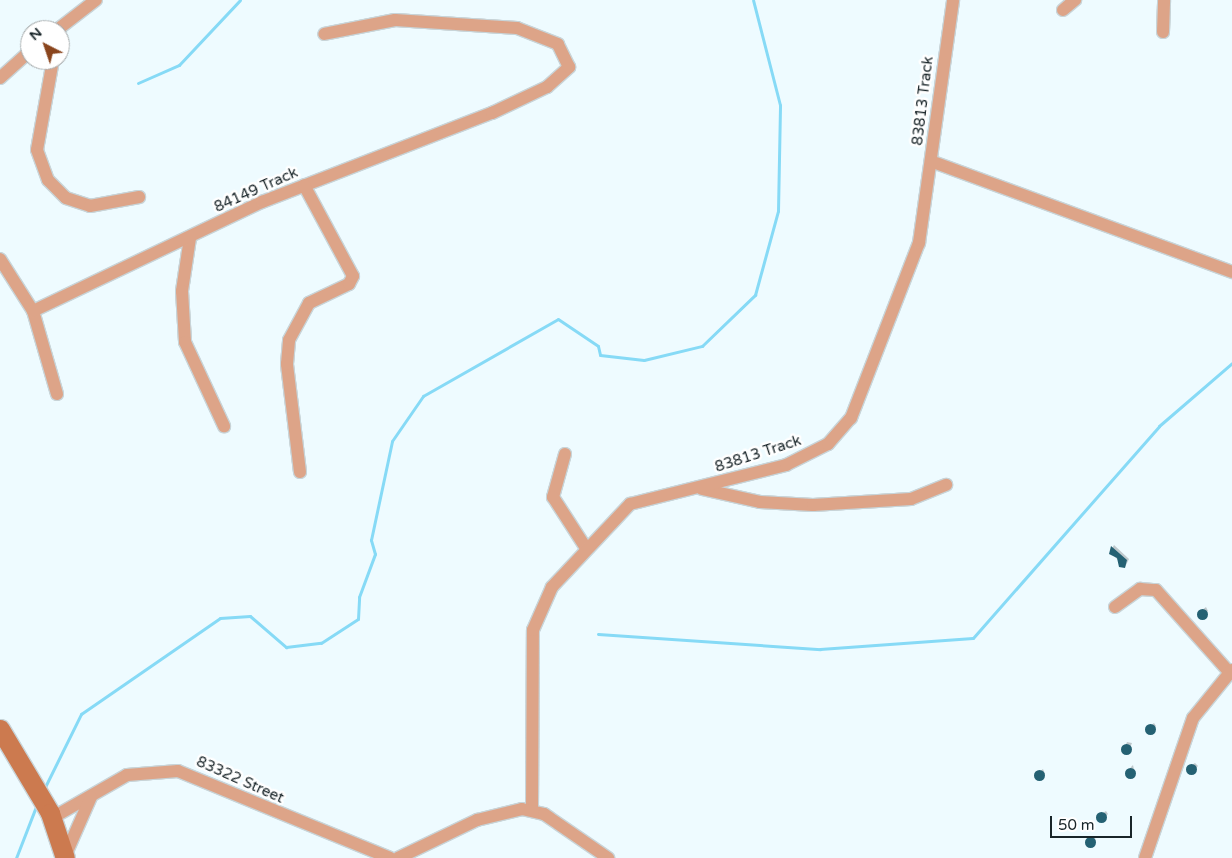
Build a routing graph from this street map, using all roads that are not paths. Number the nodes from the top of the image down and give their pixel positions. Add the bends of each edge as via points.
1 (96, 0) edge
2 (953, 0) edge
3 (1075, 0) edge
4 (1164, 0) edge
5 (1063, 10) dead end
6 (70, 20) edge
7 (1164, 32) dead end
8 (324, 34) dead end
9 (20, 60) edge
10 (51, 70) edge
11 (0, 78) edge
12 (933, 162) junction
13 (304, 185) junction
14 (139, 197) dead end
15 (190, 238) junction
16 (0, 259) edge
17 (1232, 272) edge
18 (33, 311) junction
19 (57, 394) dead end
20 (224, 426) dead end
21 (565, 454) dead end
22 (300, 472) dead end
23 (946, 485) dead end
24 (700, 489) junction
25 (586, 548) junction
26 (1115, 606) dead end
27 (1230, 671) edge
28 (0, 729) edge
29 (91, 796) junction
30 (532, 809) junction
31 (52, 818) junction
32 (65, 857) edge
33 (390, 858) edge
34 (398, 858) edge
35 (608, 858) edge
36 (1144, 858) edge

1 - 6 street
2 - 12 street, 83813 Track
3 - 5 street
4 - 7 street
8 - 13 street, 84149 Track via 360,24 395,20 516,28 558,44 569,66 547,87 492,113
9 - 11 street
10 - 14 street via 37,150 46,175 66,198 90,206
12 - 17 street
12 - 24 street, 83813 Track via 925,220 910,272 867,384 841,432 806,457
13 - 15 street, 84149 Track
13 - 22 street via 353,276 349,284 309,303 289,340 286,364
15 - 18 street, 84149 Track
15 - 20 street via 182,291 185,342
16 - 18 street
18 - 19 street
21 - 25 street via 553,486 553,497
23 - 24 street via 911,499 812,505 760,502
24 - 25 street, 83813 Track via 630,504
25 - 30 street, 83813 Track via 544,598 533,630
26 - 27 street via 1140,589 1156,590
27 - 36 street via 1193,718
28 - 31 street
29 - 31 street, 83322 Street
29 - 32 street
29 - 33 street, 83322 Street via 127,775 178,771
30 - 34 street via 496,813
30 - 35 street
31 - 32 street

